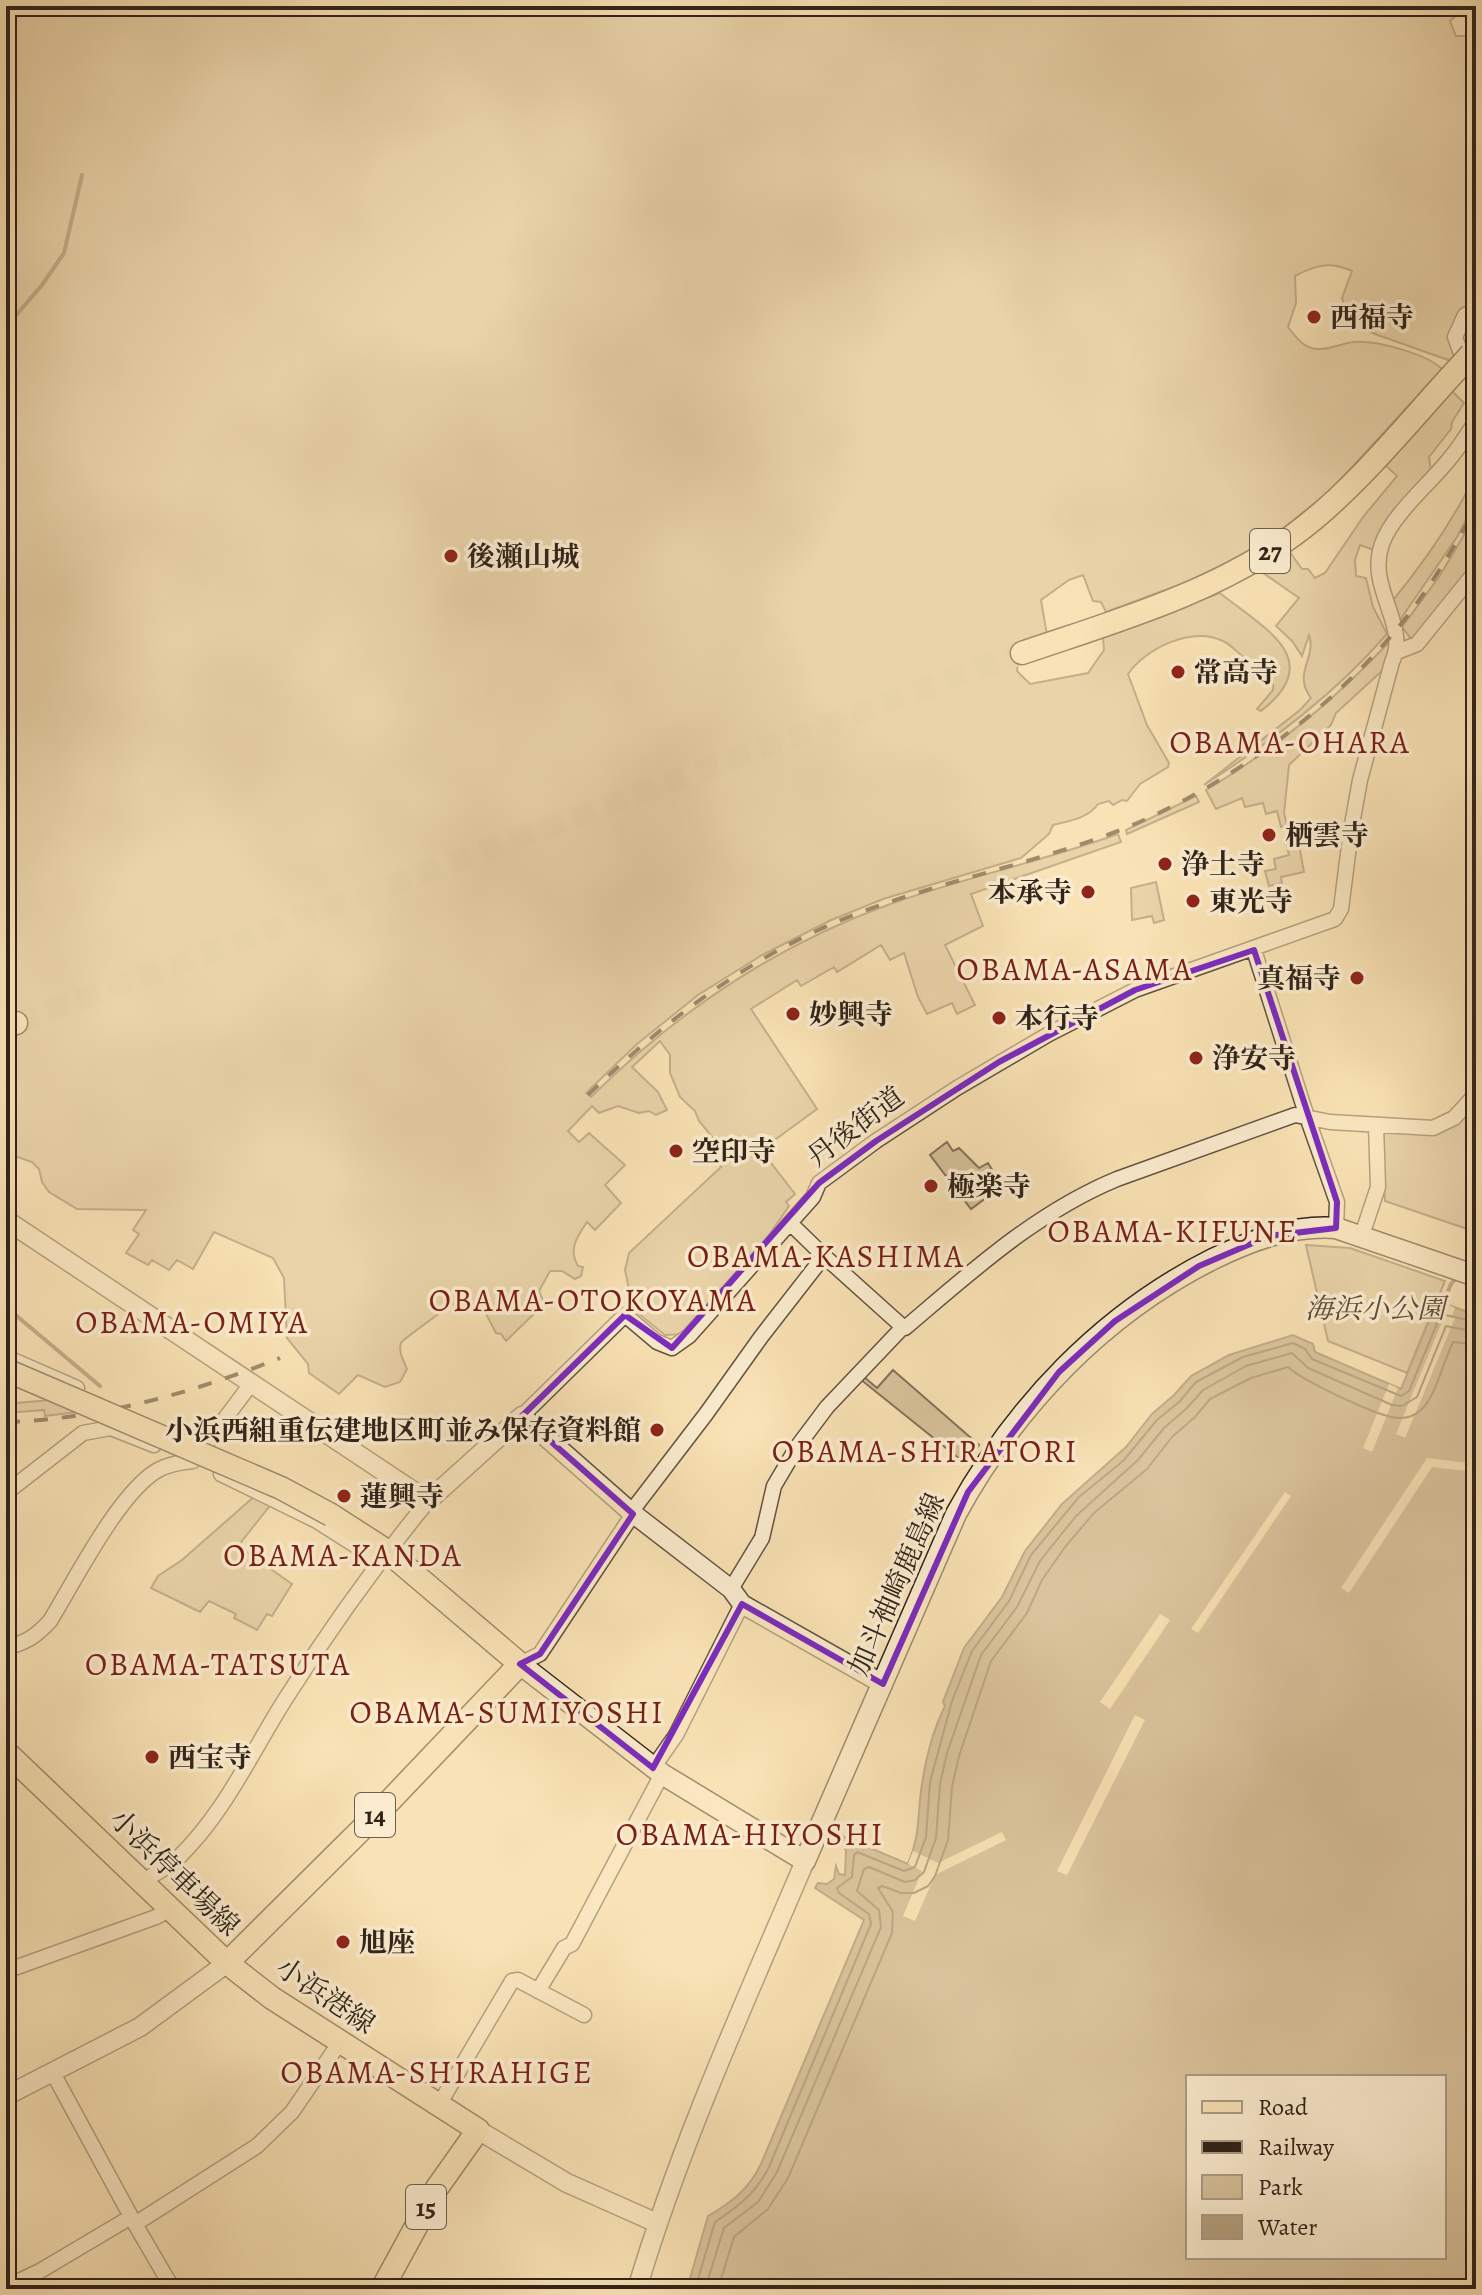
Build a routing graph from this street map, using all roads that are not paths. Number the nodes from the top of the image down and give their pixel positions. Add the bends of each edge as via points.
1 (1476, 310) edge
2 (1471, 358) edge
3 (1476, 421) edge
4 (1473, 580) edge
5 (1397, 652) junction
6 (1022, 653) tunnel mouth
7 (1254, 950) junction
8 (1476, 1094) edge
9 (1307, 1117) junction
10 (1376, 1125) junction
11 (6, 1220) edge
12 (790, 1223) junction
13 (1336, 1228) junction
14 (1362, 1235) junction
15 (824, 1256) junction
16 (1467, 1273) edge
17 (905, 1328) dead end
18 (6, 1357) edge
19 (6, 1370) edge
20 (6, 1380) edge
21 (251, 1384) junction
22 (522, 1416) junction
23 (193, 1461) junction
24 (6, 1497) edge
25 (428, 1501) junction
26 (632, 1513) junction
27 (384, 1556) junction
28 (737, 1597) junction
29 (6, 1657) edge
30 (520, 1664) junction
31 (883, 1684) junction
32 (6, 1752) edge
33 (658, 1771) junction
34 (805, 1861) junction
35 (141, 1882) junction
36 (169, 1910) junction
37 (227, 1963) junction
38 (6, 1971) edge
39 (538, 1991) junction
40 (584, 2015) dead end
41 (340, 2042) junction
42 (53, 2073) junction
43 (6, 2096) edge
44 (440, 2103) junction
45 (478, 2130) junction
46 (133, 2220) junction
47 (657, 2223) junction
48 (6, 2287) edge
49 (173, 2289) edge
50 (382, 2289) edge
51 (637, 2289) edge

1 - 2 street via 1465,315 1455,337 1460,351
2 - 6 main road, 27 via 1339,496 1281,544 1198,589
3 - 5 street via 1381,544 1380,583 1397,634
4 - 5 street via 1417,644
5 - 7 street, 丹後街道 via 1360,780 1341,909 1327,924
7 - 9 street
7 - 12 street, 丹後街道 via 1135,990 999,1062 819,1183
8 - 10 street via 1454,1118 1433,1128
9 - 10 street
9 - 13 street via 1337,1202
9 - 17 street via 1295,1115 1089,1191 992,1254
10 - 14 street via 1378,1187
11 - 21 street
12 - 15 street
12 - 22 street, 丹後街道 via 689,1336 672,1348 625,1315
13 - 14 main road, 加斗袖崎鹿島線
13 - 31 main road, 加斗袖崎鹿島線 via 1278,1233 1199,1266 1115,1321 1059,1372 968,1492
14 - 16 main road, 加斗袖崎鹿島線
15 - 26 street
15 - 28 street via 903,1327 797,1447 774,1486 762,1538
18 - 20 street via 77,1388 40,1395
19 - 27 main road, bridge via 281,1488 331,1515
21 - 23 street
21 - 25 street
22 - 25 street
22 - 26 street
23 - 24 street via 111,1428 83,1433
23 - 27 street
23 - 29 street via 155,1472 142,1484 123,1505 50,1621 39,1634 12,1646
25 - 27 street
26 - 28 street
26 - 30 street via 540,1654
27 - 30 main road
27 - 35 street via 209,1823 175,1861
28 - 31 street
28 - 33 street
30 - 33 main road
30 - 37 main road, 小浜停車場線 / 14
31 - 34 main road, 加斗袖崎鹿島線
32 - 35 main road, 小浜停車場線
33 - 34 main road
33 - 39 street via 572,1944 564,1948
34 - 47 street
35 - 36 main road, 小浜停車場線
36 - 37 main road, 小浜停車場線
36 - 38 street
37 - 41 main road, 小浜港線
37 - 42 street via 140,2027
39 - 40 street
39 - 44 street via 512,1981
41 - 44 main road, 小浜港線
41 - 46 street via 292,2112 257,2146
42 - 43 street
42 - 46 street
44 - 45 main road, 小浜港線
45 - 47 street via 567,2183
45 - 50 main road, 15 via 437,2188
46 - 48 street
46 - 49 street
47 - 51 street

